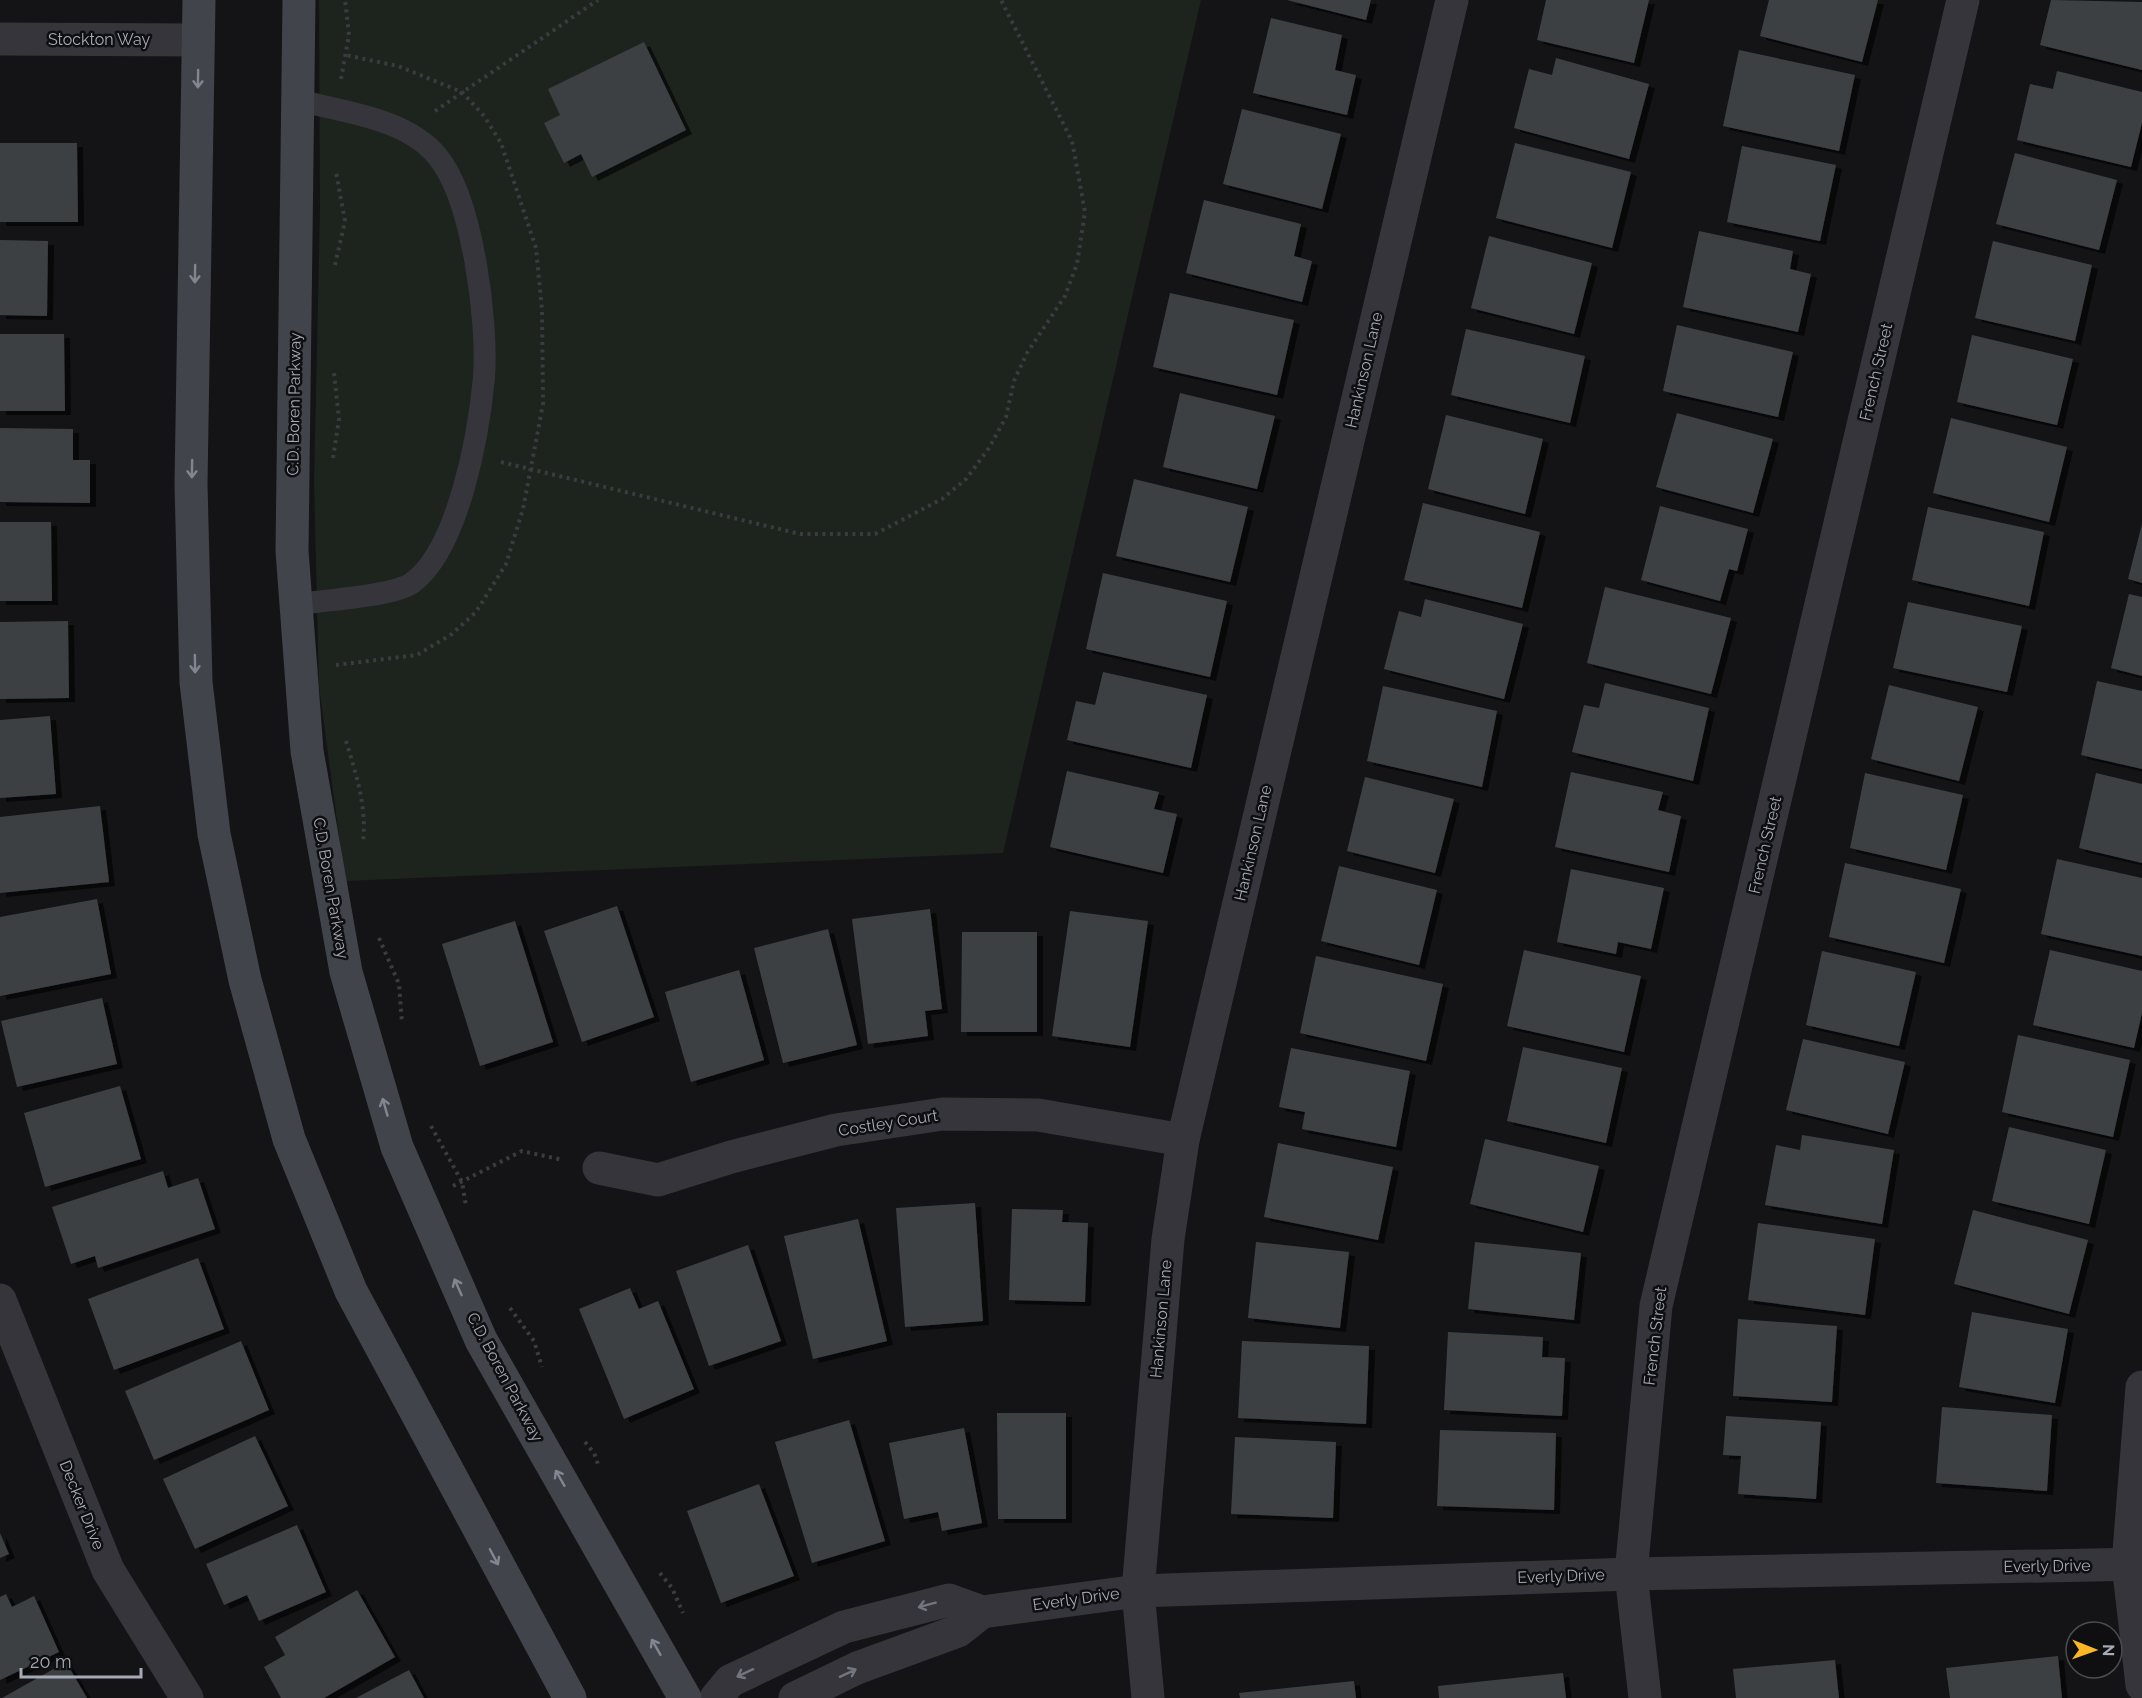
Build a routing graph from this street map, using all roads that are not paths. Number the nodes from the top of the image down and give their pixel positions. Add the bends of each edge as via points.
1 (199, 0) edge
2 (298, 0) edge
3 (1452, 0) edge
4 (1963, 0) edge
5 (0, 39) edge
6 (198, 40) junction
7 (297, 100) junction
8 (296, 604) junction
9 (1183, 1140) junction
10 (599, 1168) road end
11 (0, 1300) edge
12 (2142, 1387) edge
13 (2135, 1564) edge
14 (1631, 1574) junction
15 (1138, 1591) junction
16 (982, 1612) junction
17 (2142, 1685) edge
18 (187, 1698) edge
19 (570, 1698) edge
20 (685, 1698) edge
21 (716, 1698) edge
22 (795, 1698) edge
23 (1148, 1698) edge
24 (1645, 1698) edge

1 - 6 street
2 - 7 street, C.D. Boren Parkway
3 - 9 street, Hankinson Lane
4 - 14 street, French Street via 1656,1306
5 - 6 street, Stockton Way
6 -> 19 street via 191,484 196,682 214,834 245,980 289,1138 351,1291
7 - 8 street, C.D. Boren Parkway via 292,551
7 - 8 lane via 420,138 439,158 453,184 471,248 481,298 484,376 469,471 444,542 411,584
20 -> 8 street, C.D. Boren Parkway via 482,1340 397,1147 346,972 307,751
9 - 10 street, Costley Court via 1038,1115 943,1114 836,1130 658,1180
9 - 15 street, Hankinson Lane via 1168,1239
11 - 18 street, Decker Drive via 108,1570
12 - 13 street
13 - 14 street, Everly Drive
13 - 17 street
14 - 15 street, Everly Drive
14 - 24 street, French Street
15 - 16 street, Everly Drive
15 - 23 street, Hankinson Lane
16 -> 21 street, Everly Drive via 949,1600 844,1627 730,1681
22 -> 16 street via 857,1668 958,1631

